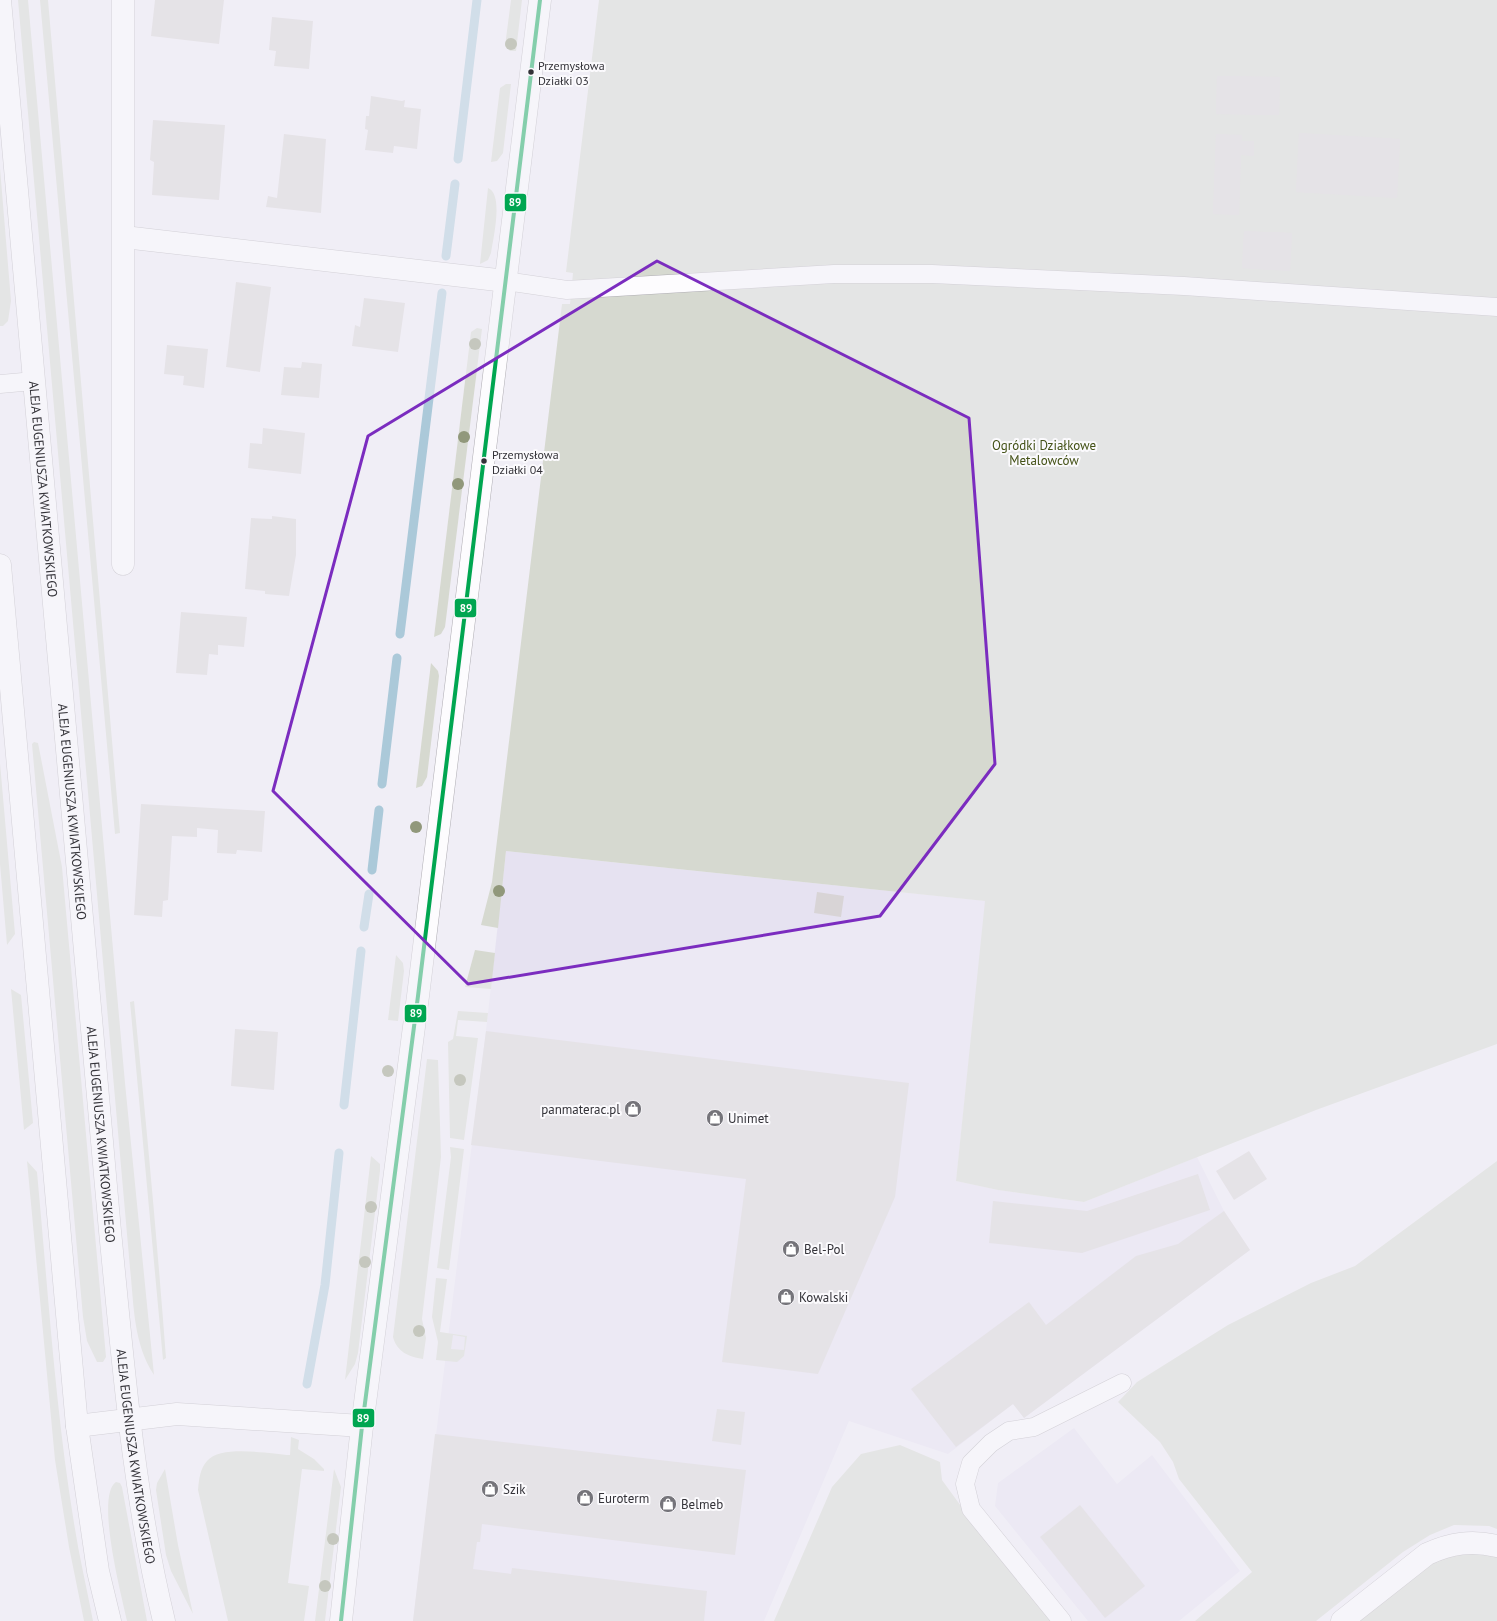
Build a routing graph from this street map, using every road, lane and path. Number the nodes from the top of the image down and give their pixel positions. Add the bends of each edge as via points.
1 (0, 0) edge
2 (123, 0) edge
3 (540, 0) edge
4 (124, 237) junction
5 (506, 282) junction
6 (1497, 307) edge
7 (34, 381) junction
8 (0, 384) edge
9 (123, 564) dead end
10 (0, 565) edge
11 (1122, 1383) dead end
12 (129, 1418) junction
13 (77, 1426) junction
14 (362, 1426) junction
15 (1497, 1546) edge
16 (110, 1621) edge
17 (164, 1621) edge
18 (341, 1621) edge
19 (1062, 1621) edge
20 (1342, 1621) edge

1 - 7 street, ALEJA EUGENIUSZA KWIATKOWSKIEGO
2 - 4 street
3 - 5 street
4 - 5 street
4 - 9 street
5 - 6 lane via 567,290 834,274 932,274 1184,286
5 - 14 street
7 - 8 lane
7 - 12 street, ALEJA EUGENIUSZA KWIATKOWSKIEGO
10 - 13 street
11 - 19 lane via 1034,1427 1009,1431 991,1443 971,1463 965,1484 972,1509
12 - 13 street
12 - 14 street via 177,1414
12 - 17 street, ALEJA EUGENIUSZA KWIATKOWSKIEGO via 153,1574
13 - 16 street via 98,1571
14 - 18 street
15 - 20 street via 1478,1542 1462,1543 1442,1547 1427,1554

